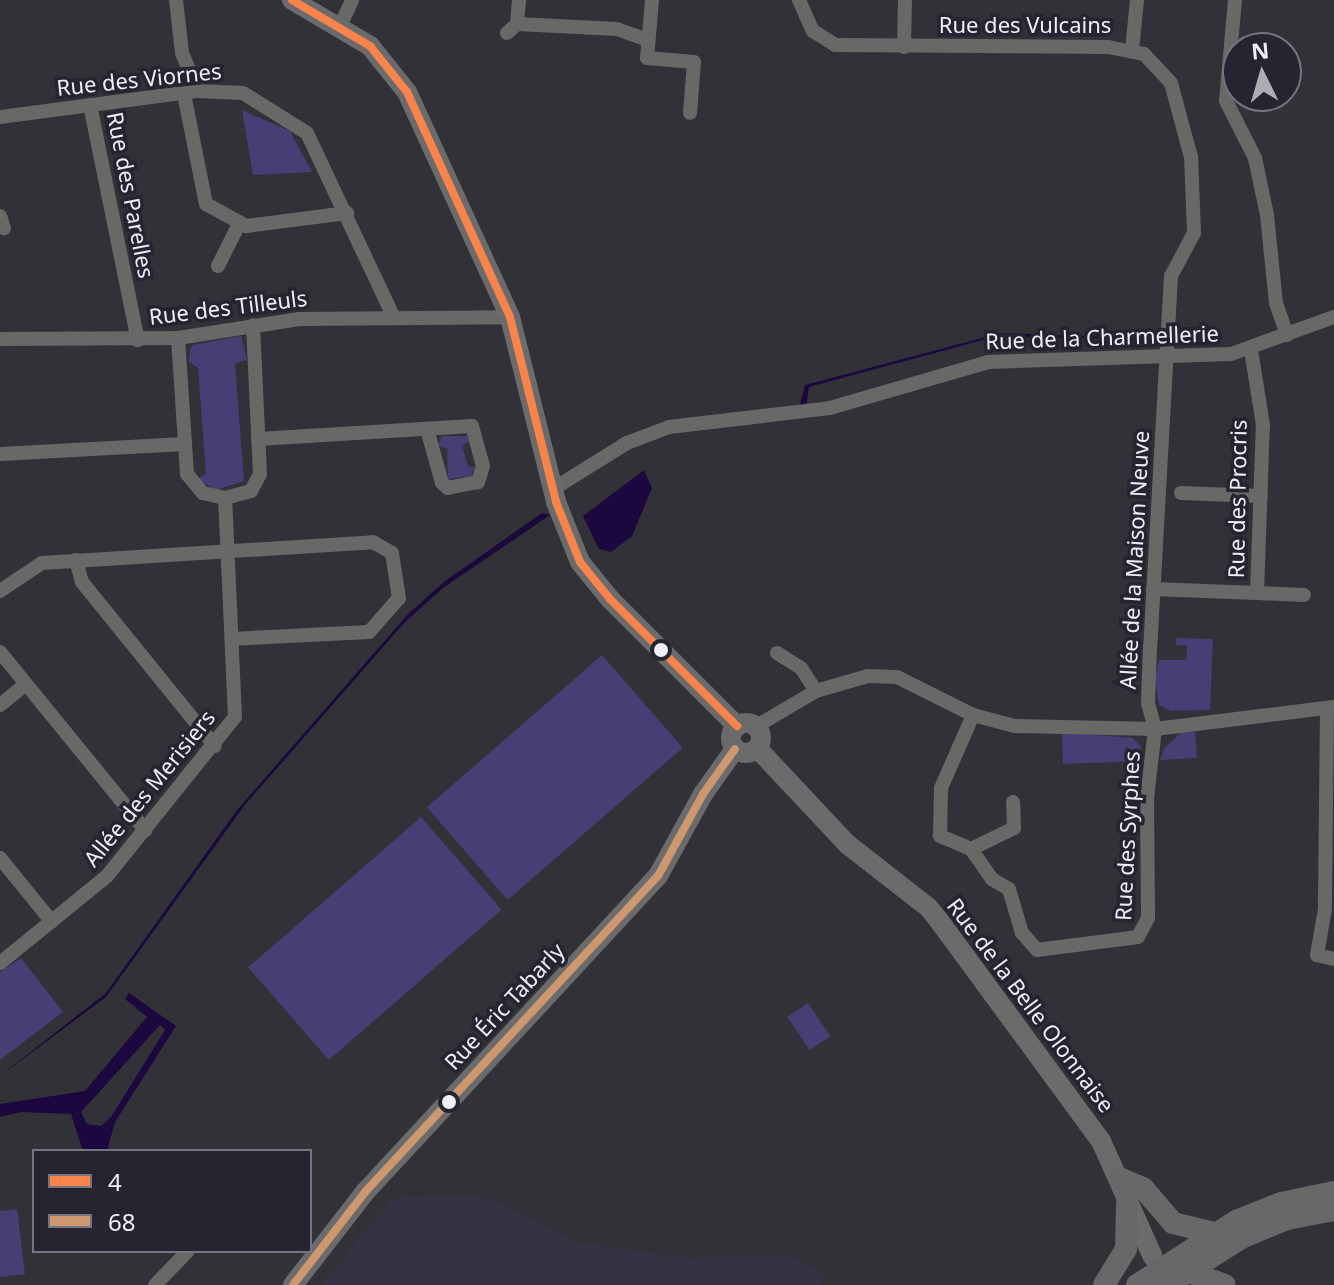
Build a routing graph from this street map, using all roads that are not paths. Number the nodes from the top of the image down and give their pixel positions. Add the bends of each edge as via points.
1 (176, 0) edge
2 (292, 0) edge
3 (352, 0) edge
4 (519, 0) edge
5 (652, 0) edge
6 (799, 0) edge
7 (905, 0) edge
8 (1137, 0) edge
9 (1235, 0) edge
10 (341, 24) junction
11 (648, 40) junction
12 (904, 47) junction
13 (1132, 50) junction
14 (191, 92) junction
15 (90, 105) junction
16 (690, 113) dead end
17 (0, 117) edge
18 (347, 213) junction
19 (240, 222) junction
20 (218, 266) dead end
21 (510, 317) junction
22 (1334, 317) edge
23 (394, 318) junction
24 (253, 325) junction
25 (1287, 335) junction
26 (178, 338) junction
27 (0, 339) edge
28 (138, 340) junction
29 (1251, 350) junction
30 (1170, 357) junction
31 (427, 429) junction
32 (258, 439) junction
33 (185, 444) junction
34 (0, 454) edge
35 (553, 489) junction
36 (1181, 493) dead end
37 (1261, 496) junction
38 (225, 498) junction
39 (228, 552) junction
40 (76, 560) junction
41 (1153, 589) junction
42 (0, 591) edge
43 (1257, 593) junction
44 (1304, 595) dead end
45 (233, 639) junction
46 (0, 652) edge
47 (777, 653) dead end
48 (26, 684) junction
49 (816, 691) junction
50 (0, 705) edge
51 (1330, 707) edge
52 (973, 715) junction
53 (746, 726) junction
54 (1155, 729) junction
55 (215, 746) junction
56 (757, 748) junction
57 (735, 749) junction
58 (1013, 802) dead end
59 (145, 830) junction
60 (971, 849) junction
61 (0, 858) edge
62 (1330, 877) edge
63 (52, 922) junction
64 (1334, 959) edge
65 (0, 963) edge
66 (1119, 1178) junction
67 (1334, 1192) edge
68 (1127, 1204) junction
69 (1334, 1210) edge
70 (1220, 1239) junction
71 (186, 1253) edge
72 (1153, 1257) dead end
73 (1186, 1271) junction
74 (1223, 1283) edge
75 (155, 1285) edge
76 (293, 1285) edge
77 (1104, 1285) edge
78 (1137, 1285) edge
79 (1167, 1285) edge

1 - 14 street
2 - 10 street
3 - 10 street
4 - 11 street via 512,29 617,29
5 - 11 street
6 - 12 street, Rue des Vulcains via 823,41
7 - 12 street
8 - 13 street
9 - 25 street via 1226,101 1255,158 1276,303
10 - 21 street via 370,46 407,92
11 - 16 street via 647,58 694,62
12 - 13 street, Rue des Vulcains
13 - 30 street, Rue des Vulcains via 1154,60 1171,83 1191,157 1195,225 1171,276
14 - 15 street, Rue des Viornes
14 - 18 street, Rue des Viornes via 231,89 297,122
14 - 19 street via 206,204
15 - 17 street, Rue des Viornes
15 - 28 street, Rue des Parelles
18 - 19 street via 246,226
18 - 23 street, Rue des Viornes
19 - 20 street
21 - 23 street, Rue des Tilleuls
21 - 35 street
22 - 25 street, Rue de la Charmellerie
23 - 24 street, Rue des Tilleuls
24 - 26 street, Rue des Tilleuls
24 - 32 street
25 - 29 street, Rue de la Charmellerie
26 - 28 street, Rue des Tilleuls
26 - 33 street
27 - 28 street, Rue des Tilleuls
29 - 30 street, Rue de la Charmellerie
29 - 37 street, Rue des Procris via 1263,425
30 - 35 street, Rue de la Charmellerie via 988,362 830,408 669,427 627,443
30 - 41 street, Allée de la Maison Neuve
31 - 31 street via 472,426 483,466 478,482 448,488 442,483
31 - 32 street
32 - 38 street via 258,483
33 - 34 street
33 - 38 street via 187,474 194,486
35 - 53 street via 567,536 592,578
36 - 37 street
37 - 43 street, Rue des Procris
38 - 39 street, Allée des Merisiers
39 - 40 street
39 - 45 street, Allée des Merisiers
39 - 45 street via 382,543 392,553 400,592 369,632
40 - 42 street via 33,566
40 - 55 street via 82,582
41 - 43 street, Rue des Procris
41 - 54 street, Allée de la Maison Neuve via 1148,703
43 - 44 street
45 - 55 street, Allée des Merisiers via 235,717
46 - 48 street
47 - 49 street via 801,668
48 - 50 street
48 - 59 street
49 - 52 street via 868,676 897,677
49 - 53 street
51 - 54 street
51 - 62 street
52 - 54 street via 1015,726
52 - 60 street, Rue des Syrphes via 941,788 937,826 951,843
53 - 56 street via 760,735
53 - 57 street via 731,739
54 - 60 street, Rue des Syrphes via 1146,808 1148,918 1138,937 1037,950 1020,928 1013,894 992,879
55 - 59 street, Allée des Merisiers
56 - 57 street via 744,753
56 - 66 street, Rue de la Belle Olonnaise via 847,844 928,907 1092,1127
57 - 76 street, Rue Éric Tabarly via 658,876 366,1191
58 - 60 street via 1014,828
59 - 63 street, Allée des Merisiers via 95,889
61 - 63 street
62 - 64 street via 1317,955
63 - 65 street, Allée des Merisiers
66 - 68 street, Rue de la Belle Olonnaise
66 - 70 main road via 1143,1188 1173,1223
67 - 70 main road via 1281,1203
68 - 72 street, Rue de la Belle Olonnaise
68 - 77 main road via 1126,1249
69 - 70 main road
70 - 73 main road
70 - 74 main road
70 - 78 main road
71 - 75 street
73 - 74 main road
73 - 79 main road

